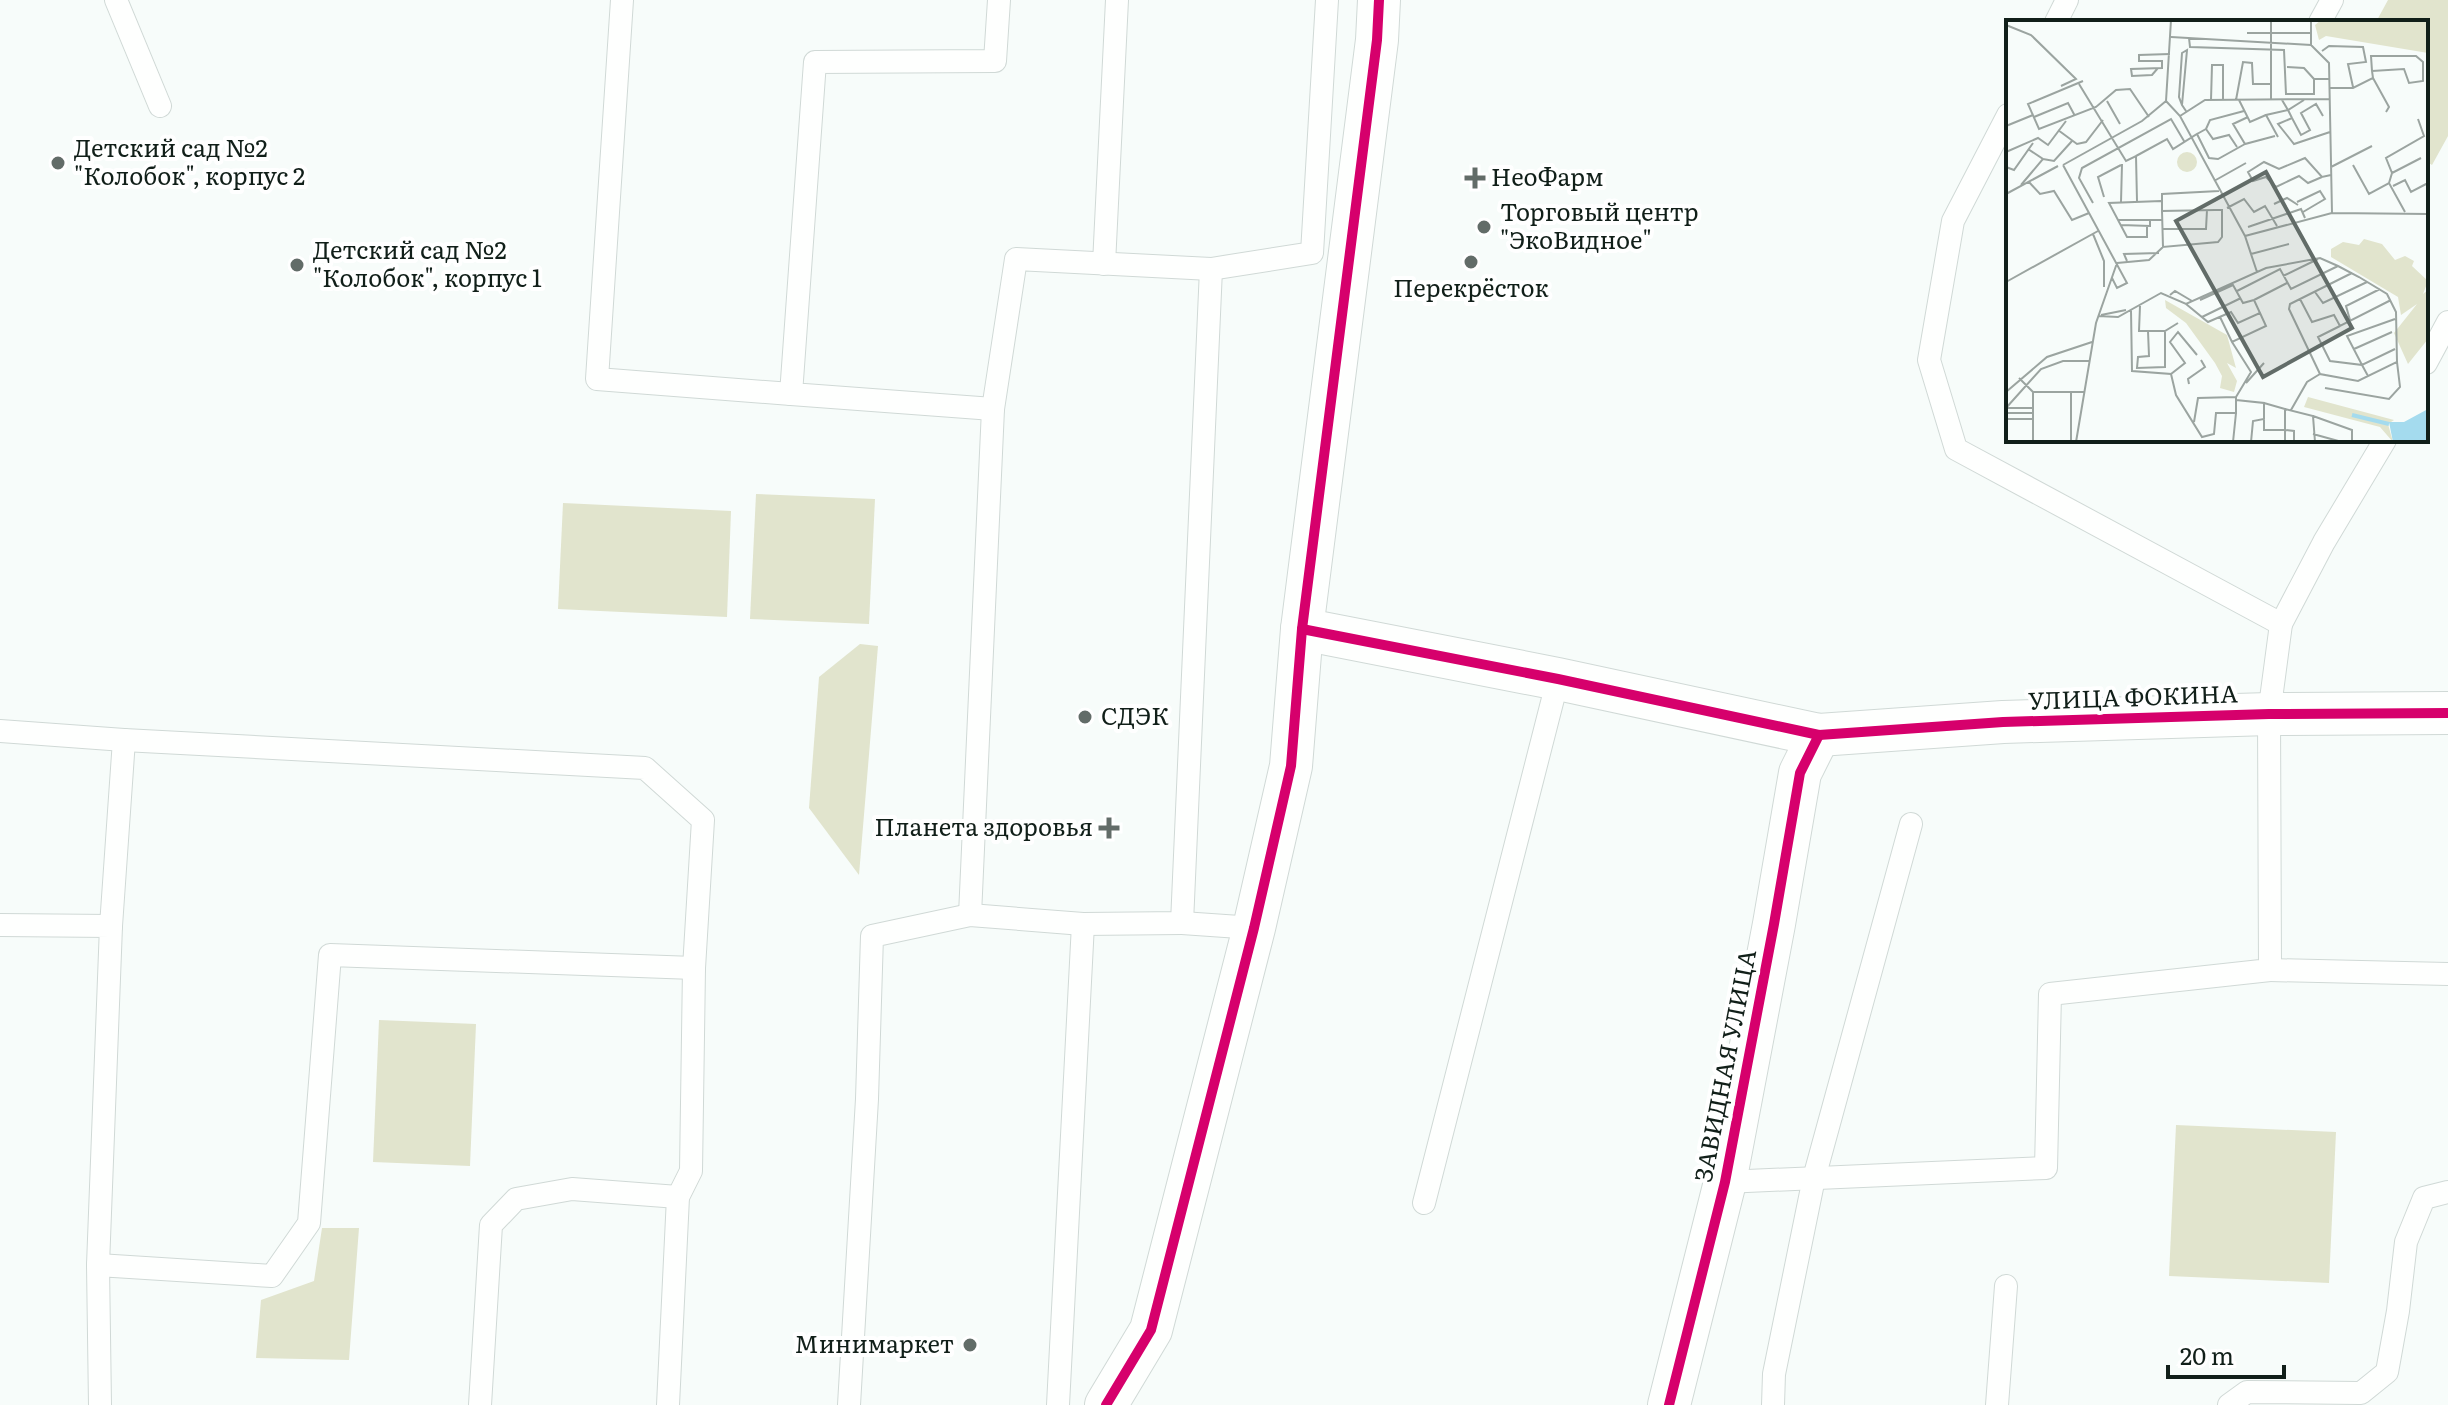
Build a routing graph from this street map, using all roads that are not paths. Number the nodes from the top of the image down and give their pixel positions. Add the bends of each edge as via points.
1 (116, 0) edge
2 (622, 0) edge
3 (999, 0) edge
4 (1117, 0) edge
5 (1327, 0) edge
6 (1379, 0) edge
7 (2067, 0) edge
8 (2332, 0) edge
9 (2057, 20) edge
10 (2321, 20) edge
11 (160, 106) dead end
12 (2006, 119) edge
13 (1104, 264) junction
14 (1211, 269) junction
15 (2448, 322) edge
16 (2428, 359) edge
17 (791, 394) junction
18 (993, 409) junction
19 (2384, 442) edge
20 (2281, 624) junction
21 (1302, 629) junction
22 (1558, 679) junction
23 (2448, 713) edge
24 (2269, 714) junction
25 (0, 731) edge
26 (1819, 735) junction
27 (124, 740) junction
28 (1911, 824) dead end
29 (970, 915) junction
30 (1182, 923) junction
31 (1083, 924) junction
32 (0, 925) edge
33 (111, 926) junction
34 (1254, 928) junction
35 (694, 968) junction
36 (2270, 970) junction
37 (2448, 974) edge
38 (1814, 1178) junction
39 (1725, 1182) junction
40 (2448, 1192) edge
41 (678, 1197) junction
42 (1424, 1203) dead end
43 (98, 1265) junction
44 (2006, 1286) dead end
45 (100, 1405) edge
46 (480, 1405) edge
47 (668, 1405) edge
48 (849, 1405) edge
49 (1058, 1405) edge
50 (1106, 1405) edge
51 (1669, 1405) edge
52 (1773, 1405) edge
53 (1997, 1405) edge
54 (2229, 1405) edge

1 - 11 lane
2 - 17 lane via 597,379
3 - 17 lane via 995,61 815,62
4 - 13 lane
5 - 14 lane via 1312,253
6 - 21 street
7 - 9 lane
8 - 10 lane
12 - 20 lane via 1953,221 1929,360 1956,449
13 - 14 lane
13 - 18 lane via 1016,259
14 - 30 lane
15 - 16 lane
17 - 18 lane
18 - 29 lane
19 - 20 lane
20 - 24 lane
21 - 22 street, УЛИЦА ФОКИНА
21 - 34 street via 1291,766
22 - 26 street, УЛИЦА ФОКИНА
22 - 42 lane
23 - 24 street, УЛИЦА ФОКИНА
24 - 26 street, УЛИЦА ФОКИНА via 2003,722
24 - 36 lane
25 - 27 lane
26 - 39 street, ЗАВИДНАЯ УЛИЦА via 1800,773
27 - 33 lane
27 - 35 lane via 645,768 703,820
28 - 38 lane
29 - 31 lane
29 - 48 lane via 872,936
30 - 31 lane
30 - 34 lane
31 - 49 lane
32 - 33 lane
33 - 43 lane
34 - 50 street via 1151,1330
35 - 41 lane via 691,1171
35 - 43 lane via 330,955 309,1223 272,1276
36 - 37 lane
36 - 38 lane via 2050,994 2046,1168
38 - 39 lane
38 - 52 lane via 1774,1374
39 - 51 street, ЗАВИДНАЯ УЛИЦА
40 - 54 lane via 2424,1198 2406,1242 2387,1372 2361,1393 2247,1392
41 - 46 lane via 572,1189 516,1199 491,1225
41 - 47 lane
43 - 45 lane
44 - 53 lane

